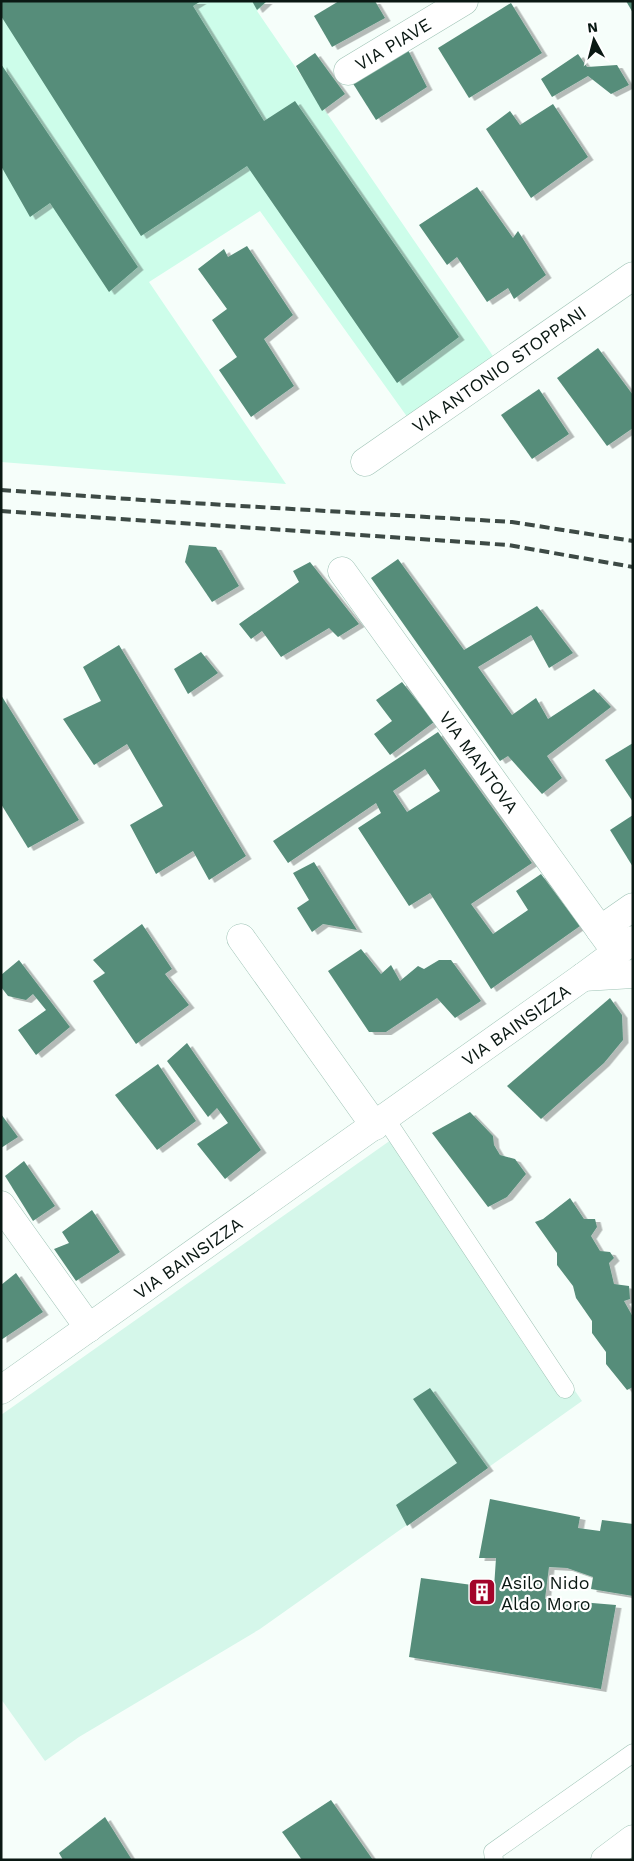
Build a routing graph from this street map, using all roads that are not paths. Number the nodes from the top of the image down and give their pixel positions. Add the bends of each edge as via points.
1 (464, 1) edge
2 (348, 71) dead end
3 (633, 276) edge
4 (366, 462) dead end
5 (342, 571) dead end
6 (633, 907) edge
7 (600, 930) junction
8 (241, 938) dead end
9 (624, 946) edge
10 (633, 974) edge
11 (583, 977) junction
12 (380, 1122) junction
13 (1, 1205) edge
14 (88, 1328) junction
15 (565, 1389) dead end
16 (1, 1390) edge
17 (633, 1753) edge
18 (633, 1839) edge
19 (494, 1860) edge
20 (605, 1860) edge

1 - 2 street, VIA PIAVE
3 - 4 street, VIA ANTONIO STOPPANI
5 - 7 street, VIA MANTOVA
6 - 7 street
7 - 9 street, VIA MANTOVA
8 - 12 street
9 - 11 street, VIA BAINSIZZA
10 - 11 street
11 - 12 street, VIA BAINSIZZA
12 - 14 street, VIA BAINSIZZA
12 - 15 lane
13 - 14 street
14 - 16 street, VIA BAINSIZZA
17 - 19 lane via 493,1852
18 - 20 street

